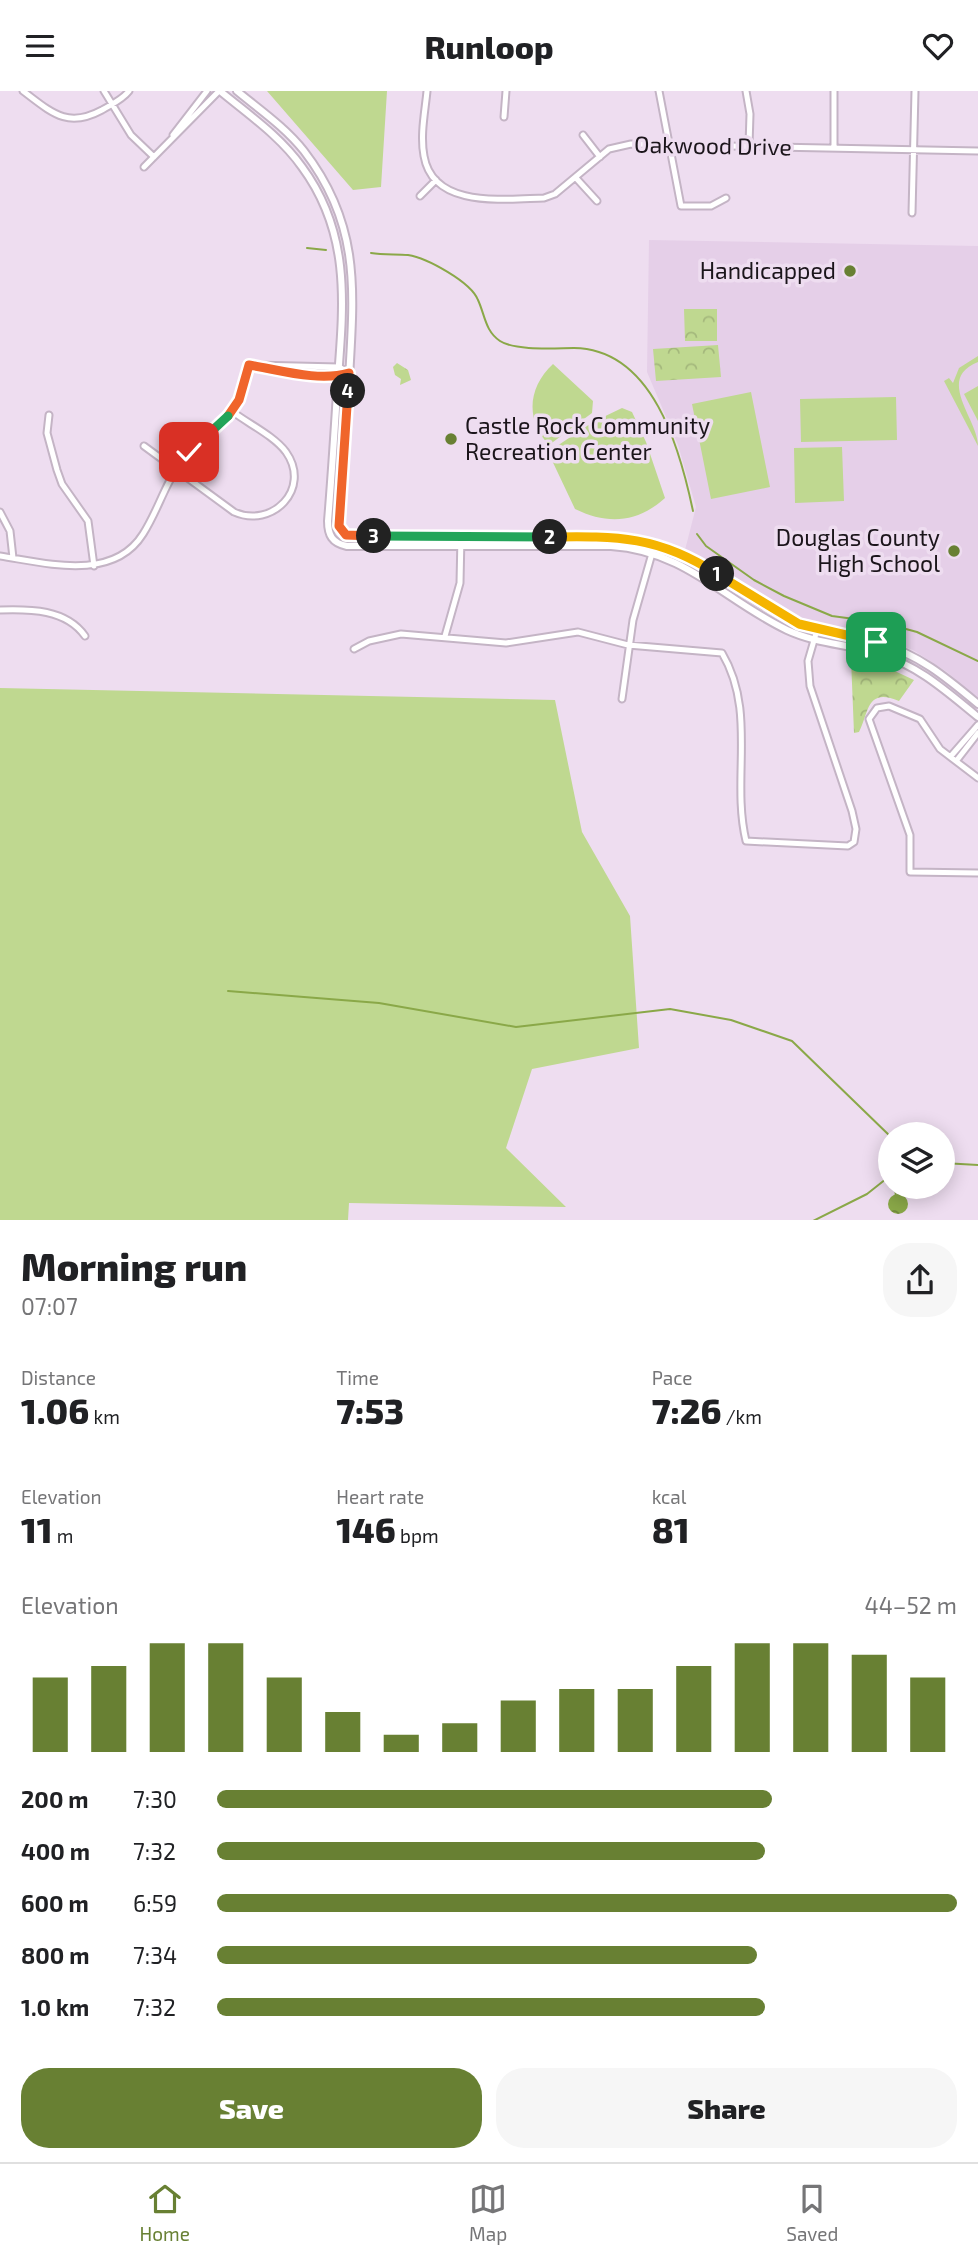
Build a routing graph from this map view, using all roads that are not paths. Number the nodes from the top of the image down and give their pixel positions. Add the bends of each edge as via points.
1 (23, 91) edge
2 (104, 91) edge
3 (129, 91) edge
4 (207, 91) edge
5 (219, 91) edge
6 (237, 91) edge
7 (427, 91) edge
8 (506, 91) edge
9 (659, 91) edge
10 (746, 91) edge
11 (834, 91) edge
12 (915, 91) edge
13 (112, 104) junction
14 (504, 117) dead end
15 (583, 135) dead end
16 (170, 140) junction
17 (670, 145) junction
18 (749, 146) junction
19 (834, 147) junction
20 (913, 150) junction
21 (978, 151) edge
22 (154, 157) junction
23 (600, 157) junction
24 (144, 167) dead end
25 (576, 178) junction
26 (436, 180) junction
27 (420, 196) dead end
28 (726, 198) dead end
29 (597, 201) dead end
30 (912, 213) dead end
31 (249, 365) junction
32 (339, 367) junction
33 (349, 373) junction
34 (338, 376) junction
35 (233, 412) junction
36 (49, 415) dead end
37 (144, 446) dead end
38 (176, 469) junction
39 (0, 512) edge
40 (461, 536) junction
41 (655, 543) junction
42 (460, 547) junction
43 (652, 552) junction
44 (0, 556) edge
45 (13, 558) junction
46 (94, 566) junction
47 (0, 610) edge
48 (817, 630) junction
49 (85, 636) dead end
50 (445, 636) junction
51 (814, 640) junction
52 (628, 645) junction
53 (354, 649) dead end
54 (622, 699) dead end
55 (978, 704) edge
56 (978, 717) edge
57 (978, 725) edge
58 (978, 733) edge
59 (954, 758) junction
60 (978, 778) edge
61 (978, 873) edge

1 - 13 street via 61,117 91,116
2 - 13 street
3 - 13 street
4 - 16 street
5 - 16 street
5 - 32 street via 284,145 327,209 343,271
6 - 33 street via 294,140 318,171 339,211 354,280
7 - 26 street via 424,156
8 - 14 street
9 - 17 street
10 - 18 street
11 - 19 street
12 - 20 street
13 - 22 street via 136,142
15 - 23 street
16 - 22 street
17 - 18 street, Oakwood Drive
17 - 23 street, Oakwood Drive via 623,145
17 - 28 street via 681,206 711,206
18 - 19 street, Oakwood Drive
19 - 20 street, Oakwood Drive
20 - 21 street, Oakwood Drive
20 - 30 street
22 - 24 street
23 - 25 street, Oakwood Drive
25 - 26 street, Oakwood Drive via 555,194 524,199 468,197
25 - 29 street
26 - 27 street
31 - 32 street
31 - 34 street
31 - 35 street
32 - 33 street
32 - 34 street
33 - 34 street
33 - 40 street via 341,532 350,536
34 - 42 street via 328,521 333,540 347,546
35 - 38 street
35 - 38 street via 285,450 294,474 287,501 260,517 244,516
36 - 46 street via 47,433 57,470 88,521
37 - 38 street
38 - 46 street via 142,535 129,550
39 - 45 street via 10,531
40 - 41 street via 617,537
40 - 42 street
41 - 43 street
41 - 48 street via 681,552 776,613
42 - 43 street via 611,547
42 - 50 street via 458,592
43 - 51 street via 688,568 784,628
43 - 52 street
44 - 45 street
45 - 46 street
47 - 49 street via 53,614 72,621
48 - 51 street
48 - 55 street via 876,642 913,656
50 - 52 street via 506,643 578,632
50 - 53 street via 401,633
51 - 52 street via 808,677 852,811 856,829 854,842 848,846 746,841 740,701 722,653
51 - 56 street via 878,653 907,665
52 - 54 street
57 - 59 street
58 - 59 street
59 - 60 street
59 - 61 street via 940,748 920,719 904,711 877,708 869,719 909,835 910,872

